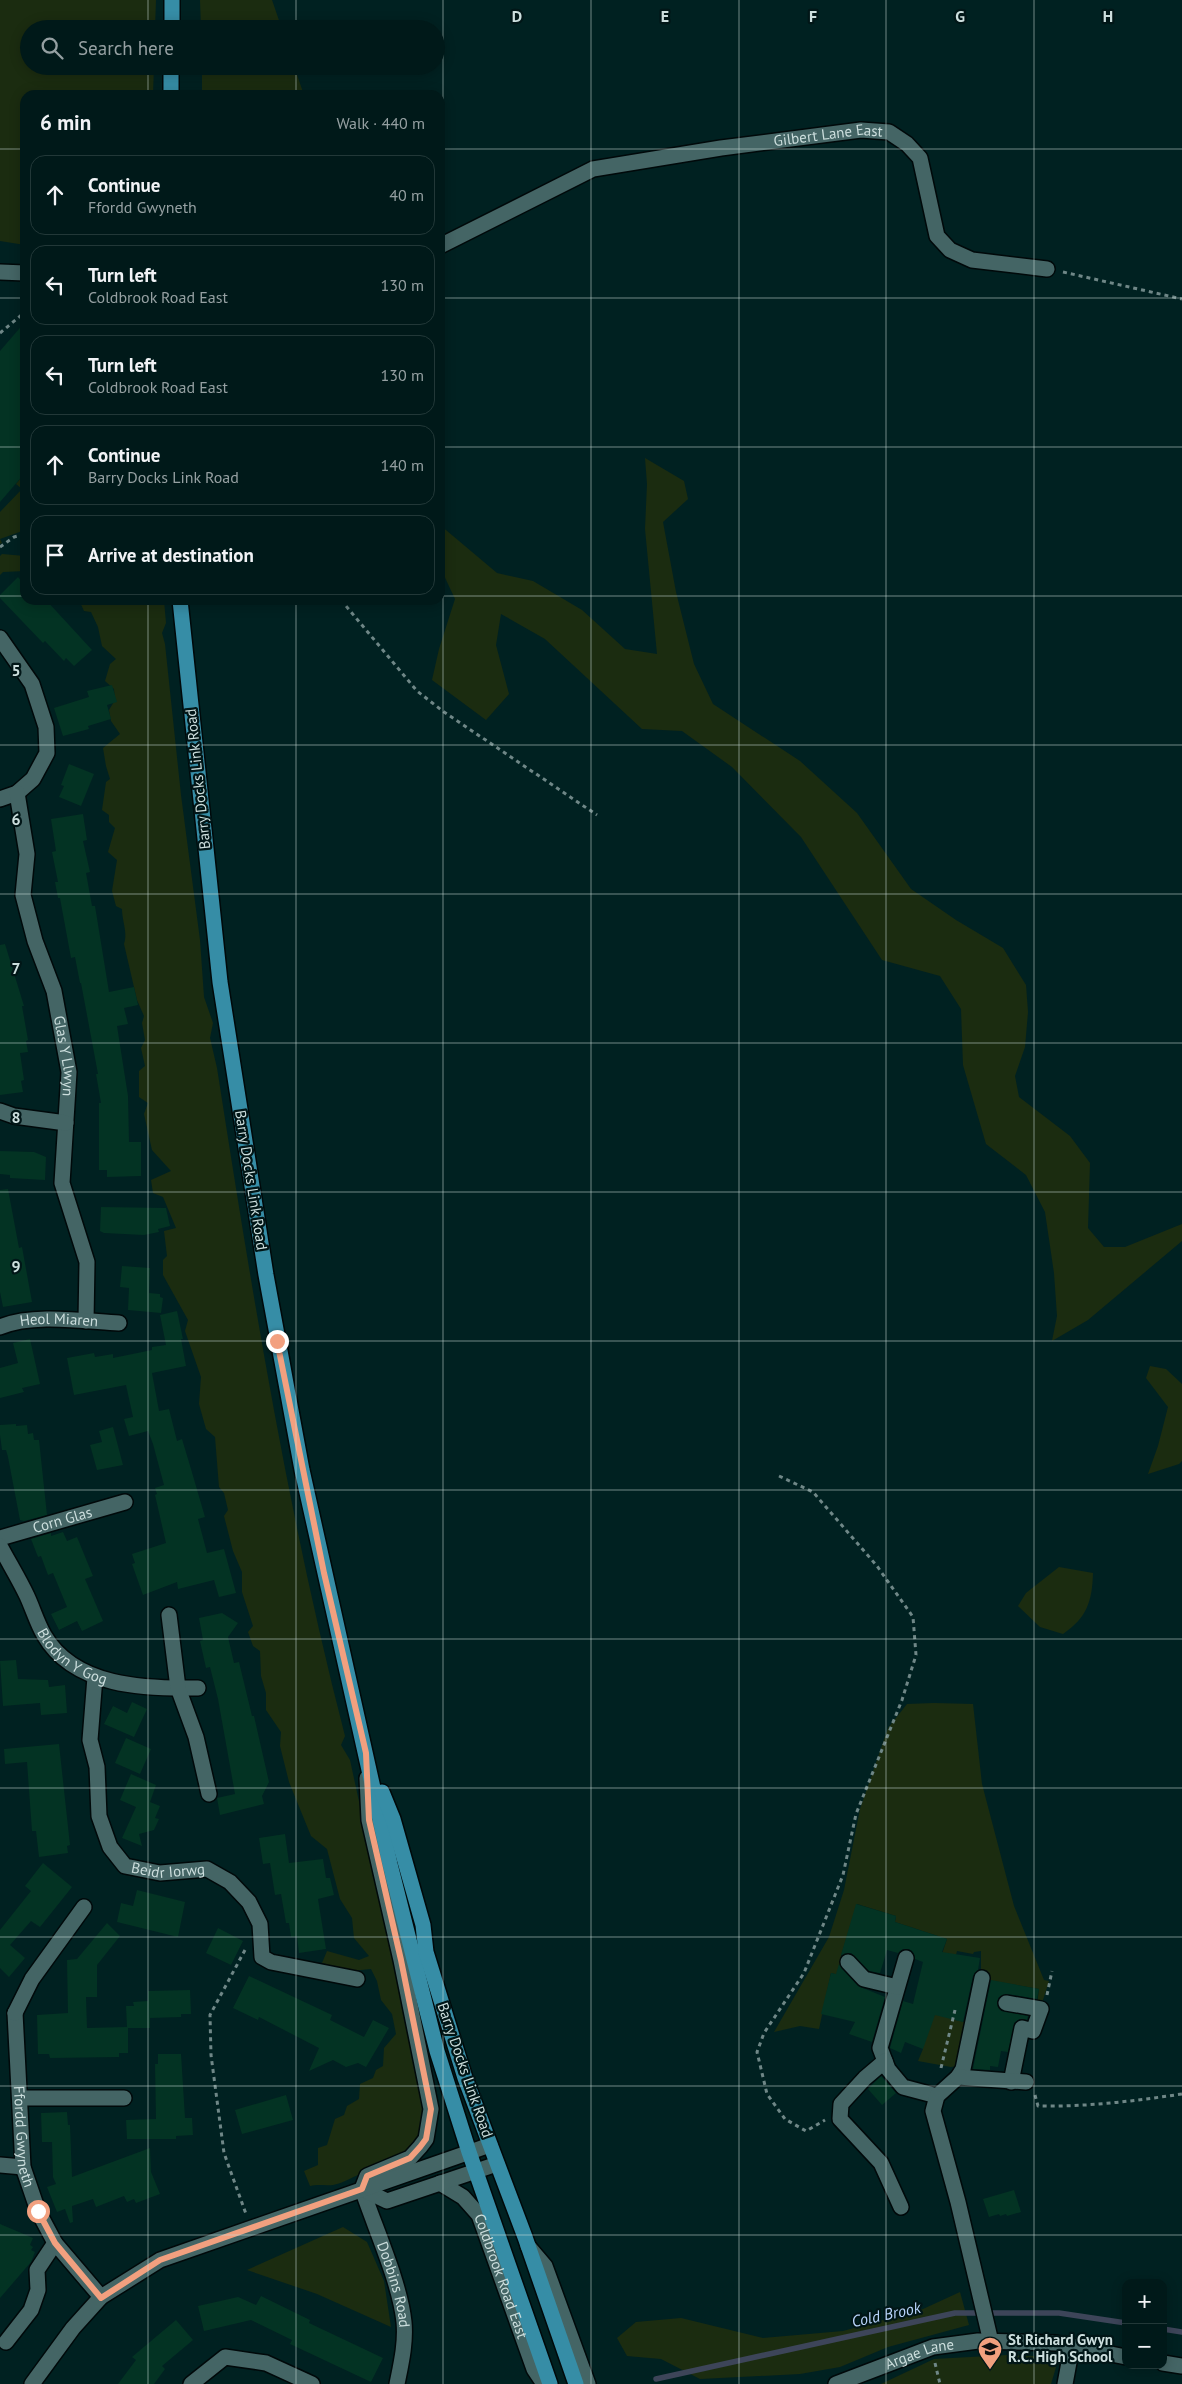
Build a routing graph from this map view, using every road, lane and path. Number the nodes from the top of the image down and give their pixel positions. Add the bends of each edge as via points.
1 (172, 0) edge
2 (172, 20) edge
3 (171, 75) edge
4 (171, 90) edge
5 (445, 243) edge
6 (1047, 269) joint
7 (0, 272) edge
8 (20, 273) edge
9 (1182, 299) edge
10 (20, 316) edge
11 (0, 333) edge
12 (20, 535) edge
13 (0, 547) edge
14 (181, 605) edge
15 (345, 605) edge
16 (0, 638) edge
17 (18, 793) junction
18 (0, 798) edge
19 (597, 815) dead end
20 (0, 1111) edge
21 (66, 1123) junction
22 (86, 1321) junction
23 (119, 1323) dead end
24 (0, 1328) edge
25 (779, 1476) dead end
26 (125, 1502) dead end
27 (0, 1538) edge
28 (0, 1546) edge
29 (169, 1615) dead end
30 (95, 1677) junction
31 (178, 1688) junction
32 (198, 1688) dead end
33 (366, 1753) junction
34 (209, 1794) dead end
35 (84, 1907) dead end
36 (906, 1958) dead end
37 (239, 1961) dead end
38 (848, 1962) dead end
39 (1052, 1971) dead end
40 (982, 1978) dead end
41 (357, 1979) dead end
42 (898, 1987) junction
43 (1006, 2003) dead end
44 (0, 2009) edge
45 (1040, 2009) junction
46 (955, 2010) dead end
47 (15, 2013) junction
48 (885, 2061) junction
49 (958, 2077) junction
50 (1011, 2082) junction
51 (1026, 2082) dead end
52 (941, 2092) junction
53 (1182, 2094) edge
54 (21, 2098) junction
55 (124, 2098) dead end
56 (1038, 2106) dead end
57 (840, 2111) junction
58 (490, 2145) junction
59 (469, 2152) junction
60 (497, 2164) junction
61 (0, 2165) edge
62 (23, 2167) junction
63 (476, 2171) junction
64 (440, 2183) junction
65 (362, 2189) junction
66 (901, 2207) dead end
67 (251, 2229) junction
68 (55, 2243) junction
69 (528, 2245) junction
70 (101, 2298) junction
71 (6, 2342) dead end
72 (991, 2342) junction
73 (1072, 2346) junction
74 (1122, 2356) edge
75 (1167, 2364) edge
76 (1182, 2366) edge
77 (32, 2384) edge
78 (191, 2384) edge
79 (312, 2384) edge
80 (397, 2384) edge
81 (544, 2384) edge
82 (550, 2384) edge
83 (576, 2384) edge
84 (588, 2384) edge
85 (836, 2384) edge
86 (1065, 2384) edge

1 - 2 main road
3 - 4 main road
5 - 6 street, Gilbert Lane East via 593,169 861,130 889,132 920,158 937,236 950,250 972,260
6 - 9 path
7 - 8 street
10 - 11 path
12 - 13 path
14 - 33 main road, Barry Docks Link Road via 220,982 254,1201 288,1403
15 - 19 path via 417,691
16 - 17 street via 32,684 46,727 47,753 32,779
17 - 18 street
17 - 21 street, Glas Y Llwyn via 27,854 24,895 35,941 54,991 69,1072
20 - 21 street
21 - 22 street, Glas Y Llwyn via 62,1184 87,1262
22 - 23 street, Heol Miaren
22 - 24 street, Heol Miaren via 13,1322
25 - 57 path via 813,1492 877,1566 913,1617 916,1655 902,1700 856,1814 843,1875 804,1973 764,2033 757,2052 767,2094 785,2119 806,2131
26 - 27 street, Corn Glas
28 - 30 street, Blodyn Y Gog via 28,1597 44,1636 70,1665
29 - 31 street
30 - 31 street, Blodyn Y Gog via 139,1686
30 - 41 street, Beidr Iorwg via 90,1740 97,1767 99,1816 110,1847 126,1866 160,1873 207,1869 230,1882 249,1902 260,1924 262,1957 271,1962
31 - 32 street, Blodyn Y Gog
31 - 34 street via 196,1737
33 - 58 main road, Barry Docks Link Road via 393,1819 423,1926 426,1952 465,2078
33 - 59 main road, Barry Docks Link Road via 437,2051
33 - 65 street via 369,1820 431,2109 426,2139 420,2147 410,2158 367,2176
35 - 47 street via 32,1979
36 - 42 street
37 - 67 path via 210,2015 211,2055 224,2153
38 - 42 street via 864,1979
39 - 45 path via 1048,1993
40 - 49 street via 963,2069
42 - 48 street via 880,2048
43 - 45 street
44 - 47 street
45 - 50 street via 1033,2030 1022,2028
46 - 52 path via 941,2068
47 - 54 street, Ffordd Gwyneth
48 - 52 street via 904,2087
48 - 57 street via 859,2084 841,2104
49 - 50 street
49 - 52 street
50 - 51 street
52 - 72 street via 933,2111
53 - 56 path via 1108,2105
54 - 55 street
54 - 62 street, Ffordd Gwyneth
57 - 66 street via 840,2119 881,2163
58 - 59 street
58 - 60 main road, Barry Docks Link Road
59 - 63 main road, Barry Docks Link Road
59 - 65 street
60 - 63 street
60 - 69 main road, Barry Docks Link Road
61 - 62 street
62 - 68 street, Ffordd Gwyneth via 38,2211
63 - 64 street
63 - 82 main road, Barry Docks Link Road
64 - 65 street via 387,2201
64 - 81 street, Coldbrook Road East via 463,2197 479,2215 534,2369
65 - 67 street
65 - 80 street, Dobbins Road via 404,2322
67 - 70 street via 160,2260
68 - 70 street, Ffordd Gwyneth
68 - 71 street via 37,2270 38,2290 33,2306
69 - 83 main road, Barry Docks Link Road
69 - 84 street via 545,2266
70 - 77 street via 73,2328
72 - 73 street, Argae Lane
72 - 85 street, Argae Lane via 933,2347
73 - 74 street, Argae Lane
73 - 86 street
75 - 76 street
78 - 79 street via 226,2357 266,2363

